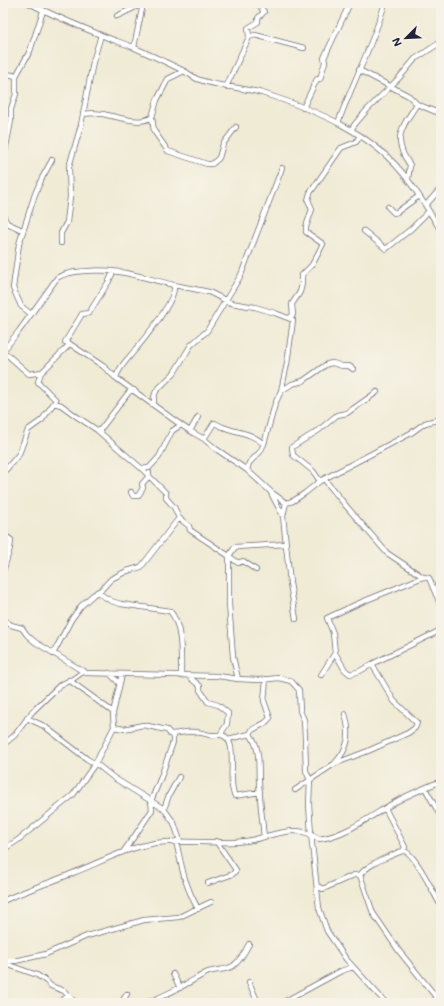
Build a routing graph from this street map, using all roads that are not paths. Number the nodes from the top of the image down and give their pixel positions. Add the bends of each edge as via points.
1 (29, 3) edge
2 (258, 3) edge
3 (350, 3) edge
4 (385, 3) edge
5 (144, 4) edge
6 (43, 11) junction
7 (117, 16) dead end
8 (101, 35) junction
9 (250, 37) junction
10 (441, 42) edge
11 (134, 47) junction
12 (304, 48) dead end
13 (359, 70) junction
14 (184, 71) junction
15 (3, 73) edge
16 (16, 76) junction
17 (391, 86) junction
18 (226, 87) junction
19 (417, 104) junction
20 (303, 108) junction
21 (83, 114) junction
22 (441, 114) edge
23 (152, 117) junction
24 (338, 123) junction
25 (236, 127) dead end
26 (351, 130) junction
27 (360, 136) junction
28 (52, 160) dead end
29 (3, 162) edge
30 (282, 168) dead end
31 (408, 179) junction
32 (441, 188) edge
33 (419, 196) junction
34 (426, 205) junction
35 (388, 207) dead end
36 (429, 211) junction
37 (3, 215) edge
38 (22, 230) junction
39 (364, 231) dead end
40 (441, 231) edge
41 (61, 243) dead end
42 (113, 272) junction
43 (174, 285) junction
44 (225, 300) junction
45 (31, 314) junction
46 (289, 318) junction
47 (70, 344) junction
48 (3, 351) edge
49 (353, 369) dead end
50 (41, 372) junction
51 (116, 378) junction
52 (134, 390) junction
53 (281, 391) junction
54 (377, 392) dead end
55 (54, 403) junction
56 (154, 405) junction
57 (198, 417) dead end
58 (441, 420) edge
59 (180, 425) junction
60 (97, 430) junction
61 (190, 431) junction
62 (204, 439) junction
63 (264, 444) junction
64 (141, 468) junction
65 (148, 468) junction
66 (247, 470) junction
67 (3, 473) edge
68 (149, 476) junction
69 (322, 480) junction
70 (270, 491) junction
71 (131, 492) dead end
72 (286, 503) junction
73 (283, 516) junction
74 (179, 518) junction
75 (3, 534) edge
76 (286, 544) junction
77 (229, 556) junction
78 (256, 570) dead end
79 (3, 572) edge
80 (423, 577) junction
81 (97, 592) junction
82 (441, 606) edge
83 (3, 619) edge
84 (296, 620) dead end
85 (441, 630) edge
86 (335, 653) junction
87 (53, 654) junction
88 (372, 664) junction
89 (84, 671) junction
90 (109, 673) junction
91 (122, 674) junction
92 (321, 675) dead end
93 (180, 676) junction
94 (188, 676) junction
95 (238, 679) junction
96 (266, 679) junction
97 (69, 680) junction
98 (119, 683) junction
99 (113, 712) junction
100 (346, 714) dead end
101 (27, 718) junction
102 (114, 727) junction
103 (170, 734) junction
104 (250, 734) junction
105 (220, 735) junction
106 (228, 739) junction
107 (3, 745) edge
108 (95, 764) junction
109 (334, 764) junction
110 (179, 777) dead end
111 (310, 780) junction
112 (441, 781) edge
113 (425, 788) junction
114 (295, 790) dead end
115 (260, 792) junction
116 (151, 801) junction
117 (385, 808) junction
118 (164, 809) junction
119 (441, 817) edge
120 (311, 834) junction
121 (264, 838) junction
122 (178, 841) junction
123 (216, 841) junction
124 (405, 850) junction
125 (4, 853) edge
126 (122, 853) junction
127 (360, 876) junction
128 (208, 883) dead end
129 (317, 886) junction
130 (3, 901) edge
131 (211, 902) dead end
132 (441, 906) edge
133 (198, 909) junction
134 (249, 944) dead end
135 (3, 962) edge
136 (353, 967) junction
137 (173, 974) dead end
138 (249, 982) dead end
139 (180, 988) junction
140 (127, 994) dead end
141 (69, 996) junction
142 (57, 1003) edge
143 (76, 1003) edge
144 (120, 1003) edge
145 (145, 1003) edge
146 (258, 1003) edge
147 (282, 1003) edge
148 (386, 1003) edge
149 (441, 1003) edge

1 - 6 street
2 - 9 street via 264,12 258,18 258,22 248,28
3 - 20 street via 324,58 320,79 317,79
4 - 13 street
5 - 7 street
5 - 11 street
6 - 8 street
6 - 16 street via 30,51
8 - 11 street
8 - 21 street
9 - 12 street via 255,35
9 - 18 street
10 - 17 street via 416,59
11 - 14 street
13 - 17 street
13 - 24 street
14 - 18 street via 196,78
14 - 23 street via 168,79
15 - 16 street
16 - 29 street via 16,94 11,109
17 - 19 street via 409,96
17 - 26 street via 359,118
18 - 20 street via 262,93
19 - 22 street
19 - 31 street via 401,130 402,151 410,165
20 - 24 street
21 - 23 street via 104,114 133,120 149,120
21 - 41 street via 69,167 70,197
23 - 25 street via 154,131 168,151 207,164 212,164 219,158 222,144
24 - 26 street
26 - 27 street
27 - 31 street via 386,156
27 - 46 street via 356,142 341,148 310,193 308,200 312,209 306,232 323,244 312,265 302,276 300,292 292,304 293,315
28 - 38 street via 35,194
30 - 44 street via 241,275
31 - 33 street
32 - 34 street
33 - 34 street
33 - 35 street via 397,212 394,213
34 - 36 street
36 - 39 street via 386,249
36 - 40 street
37 - 38 street via 7,223
38 - 45 street via 18,244 14,288 21,306
42 - 43 street
42 - 45 street via 81,271 63,274 57,278
42 - 47 street via 89,313 82,314 65,342
43 - 44 street via 209,292
43 - 51 street via 170,303
44 - 46 street
44 - 56 street via 208,331 191,345 174,373 156,391
45 - 48 street
46 - 53 street via 293,320
47 - 50 street
47 - 51 street
48 - 50 street via 29,374
49 - 53 street via 349,366 327,364 303,381
50 - 55 street via 38,382 53,396 56,400
51 - 52 street
52 - 56 street
52 - 60 street via 129,392 100,430
53 - 63 street
54 - 69 street via 347,413 337,415 292,447 293,456
55 - 60 street via 61,405
55 - 67 street via 42,420 28,430 19,454
56 - 59 street
57 - 61 street
58 - 69 street via 425,423
59 - 61 street
59 - 65 street via 172,431 159,456
60 - 64 street
61 - 62 street
62 - 63 street via 214,423 217,423 246,433
62 - 66 street
63 - 66 street via 249,463
64 - 65 street
64 - 68 street
65 - 68 street
66 - 70 street
68 - 71 street via 142,484 143,488 138,496 133,496
68 - 74 street via 166,493 166,498
69 - 72 street via 293,501
69 - 80 street via 387,553
70 - 72 street
70 - 73 street
72 - 73 street
73 - 76 street
74 - 77 street via 190,530
74 - 81 street via 141,567 111,579
75 - 79 street via 11,540
76 - 77 street via 235,547
76 - 84 street
77 - 78 street via 238,563 243,561
77 - 95 street via 229,604 234,665
80 - 82 street via 429,578
80 - 86 street via 327,618
81 - 87 street via 81,606 71,620
81 - 93 street via 111,601 170,611 176,617 182,655
83 - 87 street via 22,628 27,636
85 - 88 street
86 - 88 street via 350,674
86 - 92 street
87 - 89 street
88 - 109 street via 394,701 417,723 408,733
89 - 90 street
89 - 97 street
90 - 91 street
90 - 98 street
91 - 93 street
91 - 98 street
93 - 94 street
94 - 95 street
94 - 105 street via 200,686 208,702 218,705 228,713 227,724
95 - 96 street
96 - 104 street via 264,701 270,718
96 - 111 street via 279,678 291,681 299,690 300,711 304,720 306,771
97 - 99 street
97 - 101 street via 60,685
98 - 99 street
99 - 102 street
100 - 109 street via 349,733 346,747 343,755
101 - 107 street
101 - 108 street via 44,726
102 - 103 street via 124,729 143,725 167,730
102 - 108 street
103 - 105 street via 194,732
103 - 116 street via 173,742
104 - 106 street
104 - 115 street via 255,740 258,754
105 - 106 street
106 - 115 street via 232,750 232,792 235,796
108 - 116 street
108 - 125 street via 74,795 7,847
109 - 111 street
110 - 118 street
111 - 114 street
111 - 120 street
112 - 113 street
113 - 117 street
113 - 119 street
115 - 121 street
116 - 118 street
116 - 126 street via 152,810
117 - 120 street via 332,836 318,839
117 - 124 street
118 - 122 street via 174,823
120 - 121 street via 290,830
120 - 129 street
121 - 123 street
122 - 123 street
122 - 126 street via 141,846
122 - 133 street via 182,873 188,892
123 - 128 street via 236,870 233,874
124 - 127 street via 382,859
124 - 132 street via 417,863
126 - 130 street
127 - 129 street via 354,875 323,889
127 - 149 street via 373,912 399,951
129 - 136 street via 319,908 327,930
131 - 133 street
133 - 135 street via 179,917 144,920 87,936 46,954
134 - 139 street via 231,967 207,973
135 - 141 street via 37,975
136 - 147 street via 340,971
136 - 148 street
137 - 139 street
138 - 146 street
139 - 145 street
140 - 144 street
141 - 142 street
141 - 143 street

